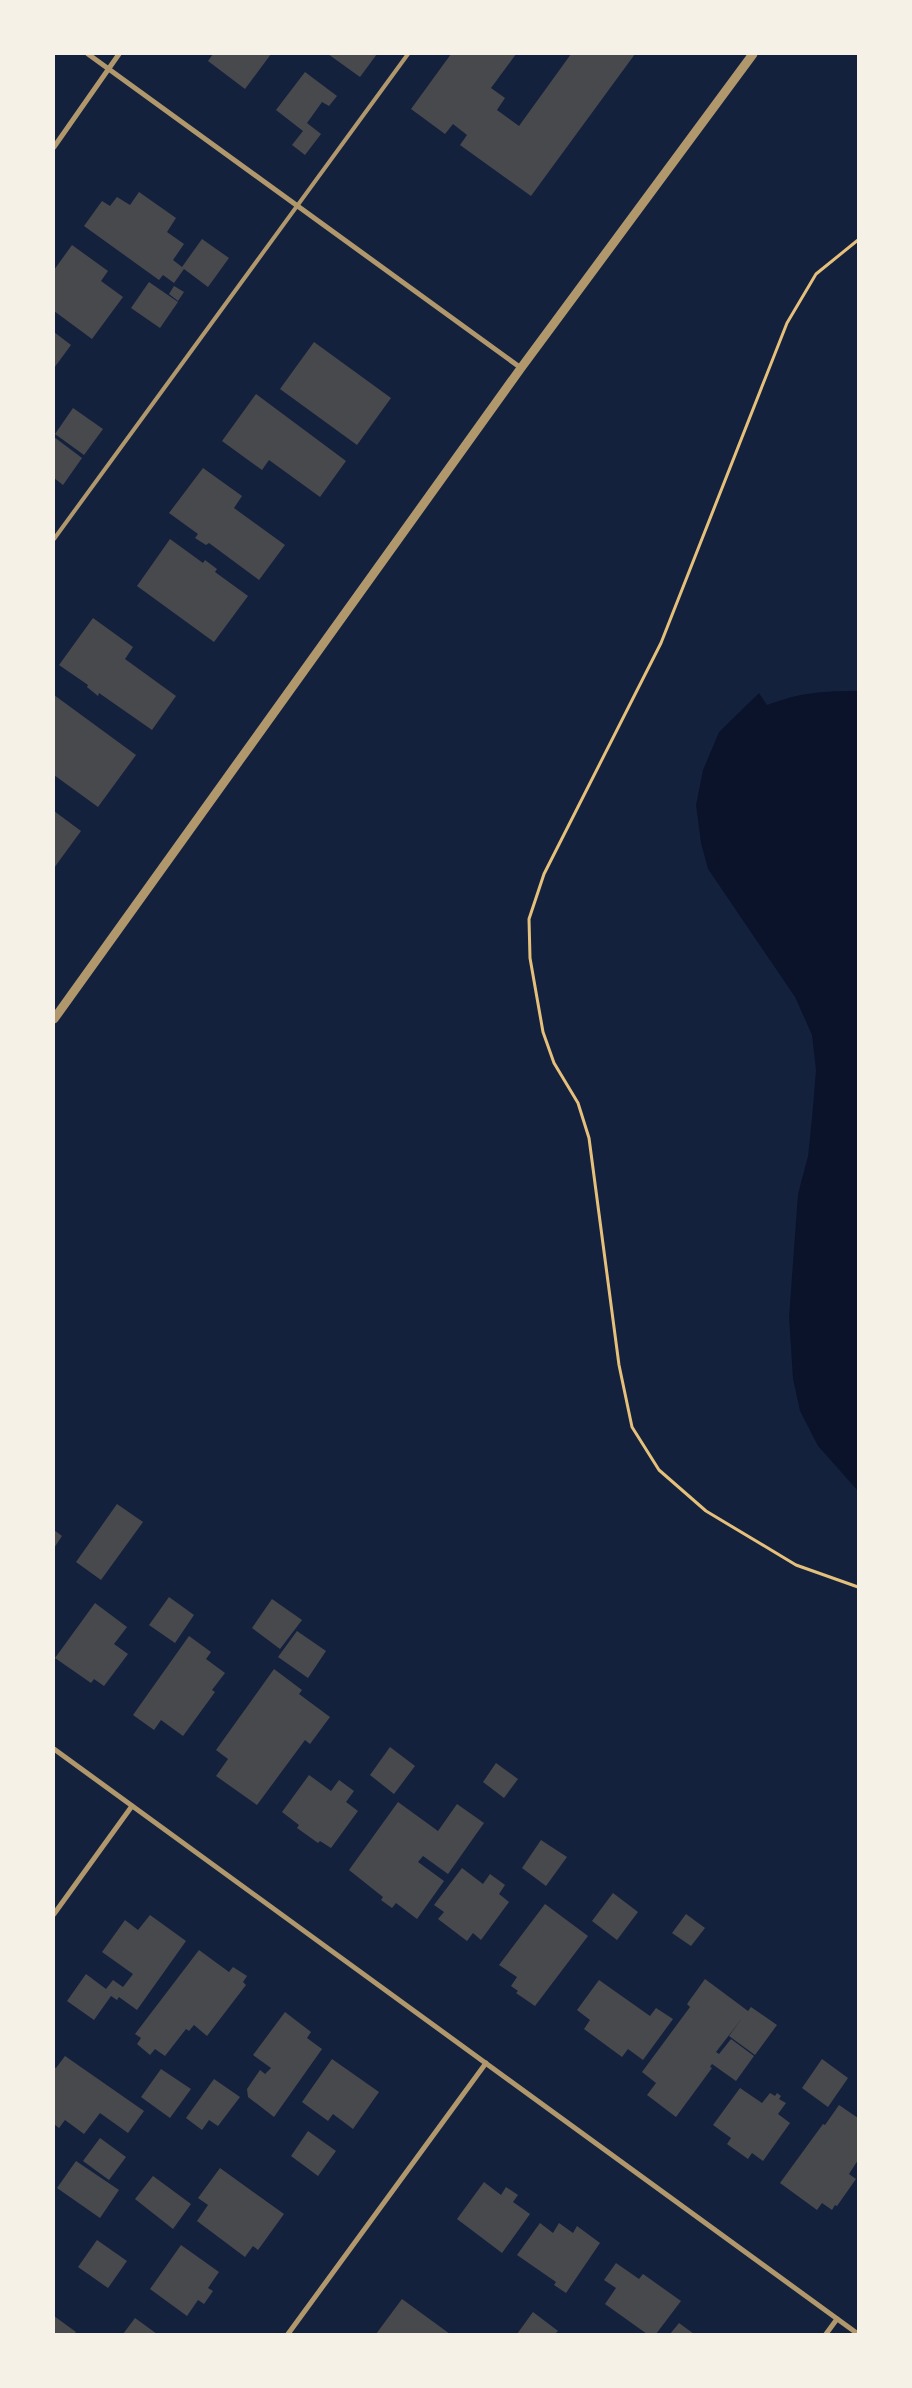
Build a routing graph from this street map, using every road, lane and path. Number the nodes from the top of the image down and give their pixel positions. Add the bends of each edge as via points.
1 (88, 54) edge
2 (119, 54) edge
3 (408, 54) edge
4 (753, 54) edge
5 (108, 68) junction
6 (54, 147) edge
7 (297, 205) junction
8 (858, 240) edge
9 (521, 368) junction
10 (54, 539) edge
11 (54, 1019) edge
12 (858, 1587) edge
13 (54, 1749) edge
14 (132, 1806) junction
15 (54, 1914) edge
16 (486, 2063) junction
17 (837, 2319) junction
18 (288, 2334) edge
19 (826, 2334) edge
20 (858, 2334) edge

1 - 5 street
2 - 5 street
3 - 7 lane
4 - 9 street
5 - 6 street
5 - 7 street
7 - 9 street
7 - 10 lane
8 - 12 path via 816,274 788,322 661,642 544,874 529,919 530,958 543,1032 554,1063 578,1103 589,1138 619,1365 632,1428 659,1470 706,1511 796,1565
9 - 11 street
13 - 14 street
14 - 15 street
14 - 16 street
16 - 17 street
16 - 18 street
17 - 19 street
17 - 20 street

